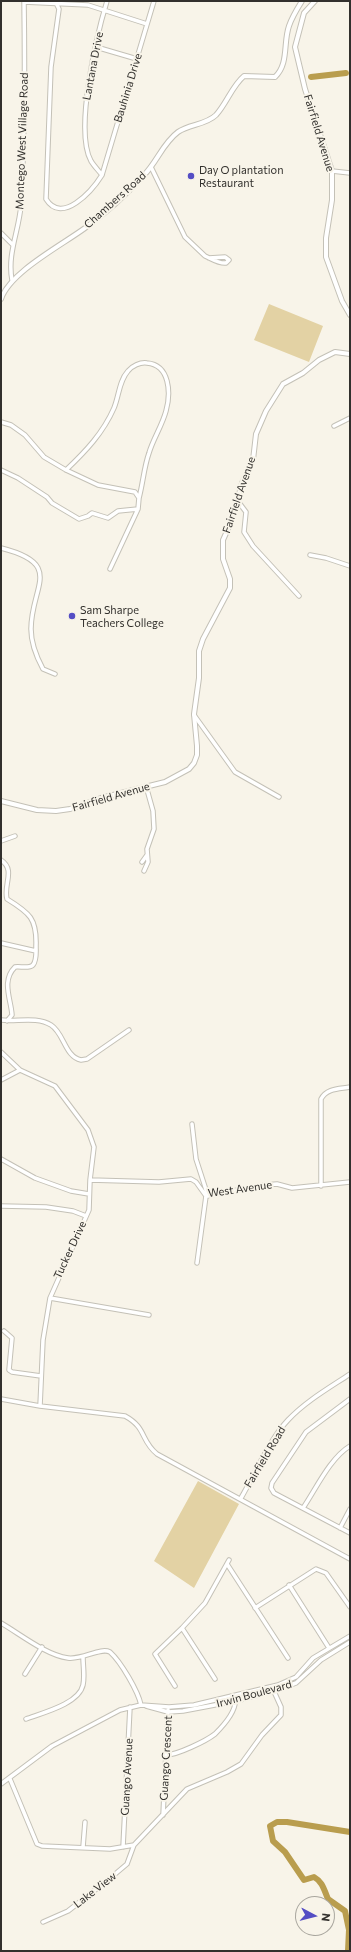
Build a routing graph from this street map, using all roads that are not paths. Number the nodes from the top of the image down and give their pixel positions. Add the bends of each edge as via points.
1 (107, 1) edge
2 (154, 1) edge
3 (302, 1) edge
4 (315, 1) edge
5 (24, 2) edge
6 (56, 3) junction
7 (105, 10) junction
8 (148, 24) junction
9 (96, 47) junction
10 (137, 60) junction
11 (151, 167) junction
12 (332, 170) junction
13 (350, 173) edge
14 (102, 175) junction
15 (1, 233) edge
16 (13, 245) junction
17 (209, 258) dead end
18 (12, 280) junction
19 (1, 299) edge
20 (350, 315) edge
21 (350, 354) edge
22 (350, 418) edge
23 (1, 422) edge
24 (334, 426) dead end
25 (1, 470) edge
26 (66, 470) junction
27 (139, 498) junction
28 (237, 500) junction
29 (138, 509) junction
30 (1, 548) edge
31 (310, 555) dead end
32 (350, 566) edge
33 (110, 569) dead end
34 (299, 596) dead end
35 (55, 674) dead end
36 (194, 714) junction
37 (146, 786) junction
38 (279, 797) dead end
39 (1, 801) edge
40 (15, 836) dead end
41 (1, 841) edge
42 (147, 855) junction
43 (1, 860) edge
44 (142, 862) dead end
45 (144, 871) dead end
46 (1, 891) edge
47 (6, 891) junction
48 (1, 943) edge
49 (36, 951) junction
50 (1, 1020) edge
51 (7, 1020) junction
52 (129, 1030) dead end
53 (1, 1052) edge
54 (20, 1070) junction
55 (1, 1080) edge
56 (350, 1087) edge
57 (192, 1124) dead end
58 (1, 1159) edge
59 (90, 1180) junction
60 (350, 1182) edge
61 (321, 1186) junction
62 (88, 1194) junction
63 (207, 1196) junction
64 (1, 1206) edge
65 (86, 1216) junction
66 (197, 1263) dead end
67 (50, 1298) junction
68 (149, 1315) dead end
69 (4, 1331) dead end
70 (350, 1374) edge
71 (41, 1376) junction
72 (1, 1399) edge
73 (350, 1399) edge
74 (40, 1406) junction
75 (350, 1446) edge
76 (241, 1498) junction
77 (303, 1508) junction
78 (350, 1510) edge
79 (340, 1528) junction
80 (350, 1533) edge
81 (350, 1559) edge
82 (289, 1585) junction
83 (350, 1607) edge
84 (255, 1608) junction
85 (1, 1623) edge
86 (182, 1628) junction
87 (350, 1636) edge
88 (350, 1642) edge
89 (42, 1647) junction
90 (329, 1648) junction
91 (323, 1652) junction
92 (326, 1656) junction
93 (82, 1658) junction
94 (288, 1658) dead end
95 (303, 1669) junction
96 (307, 1673) junction
97 (25, 1674) dead end
98 (215, 1679) dead end
99 (175, 1686) dead end
100 (272, 1687) junction
101 (273, 1692) junction
102 (235, 1696) junction
103 (236, 1701) junction
104 (144, 1706) junction
105 (130, 1707) junction
106 (168, 1710) junction
107 (26, 1719) dead end
108 (166, 1755) junction
109 (10, 1779) junction
110 (1, 1784) edge
111 (163, 1814) junction
112 (85, 1822) dead end
113 (134, 1845) junction
114 (84, 1847) junction
115 (123, 1847) junction
116 (43, 1922) dead end

1 - 7 street, Lantana Drive
2 - 8 street, Bauhinia Drive
3 - 11 street, Chambers Road via 289,26 281,71 276,76 244,76 237,82 216,115 177,133
4 - 12 street, Fairfield Avenue via 304,13 295,47 298,66
5 - 6 street
5 - 16 street, Montego West Village Road via 22,182 20,213
6 - 7 street
6 - 14 street via 59,9 52,67 46,199 53,208 69,208 89,191
7 - 8 street
7 - 9 street, Lantana Drive
8 - 10 street, Bauhinia Drive
9 - 10 street
9 - 14 street, Lantana Drive via 86,93 85,126 91,161
10 - 14 street, Bauhinia Drive
11 - 17 street via 185,237 200,253
11 - 18 street, Chambers Road via 85,228
12 - 13 street
12 - 20 street, Fairfield Avenue via 333,192 326,238 326,257 342,301
15 - 16 street
16 - 18 street, Montego West Village Road via 10,264
18 - 19 street, Chambers Road
21 - 28 street, Fairfield Avenue via 335,352 327,355 303,374 284,384 276,393 256,434 253,460
22 - 24 street
23 - 26 street via 11,425 25,435 44,458
25 - 29 street via 18,478 52,503 79,518 92,513 108,518 118,511
26 - 27 street via 98,484 135,492
26 - 27 street via 90,447 102,430 128,370 136,364 151,363 158,366 166,376 168,398 164,418 148,455
27 - 29 street
28 - 34 street via 246,512 244,532 253,546
28 - 36 street, Fairfield Avenue via 223,548 230,588 199,651 199,678
29 - 33 street
30 - 35 street via 30,559 38,568 40,579 31,628 33,647 43,670
31 - 32 street
36 - 37 street, Fairfield Avenue via 197,746 194,763 189,769 165,782
36 - 38 street via 235,772
37 - 39 street, Fairfield Avenue via 56,811 28,809
37 - 42 street via 154,818 154,829
40 - 41 street
42 - 44 street
42 - 45 street via 148,862
43 - 47 street via 8,866 9,871
46 - 47 street
47 - 49 street via 7,899 23,909 36,925
48 - 49 street
49 - 51 street via 33,965 15,967 9,975 7,993 12,1015
50 - 51 street
51 - 52 street via 29,1020 52,1025 72,1056 81,1060
53 - 54 street, Tucker Drive
54 - 55 street
54 - 59 street, Tucker Drive via 55,1086 88,1130 93,1141 94,1153
56 - 61 street via 328,1091 321,1099
57 - 63 street via 196,1159
58 - 62 street via 52,1185
59 - 62 street, Tucker Drive
59 - 63 street, West Avenue via 146,1182 191,1179
60 - 61 street, West Avenue
61 - 63 street, West Avenue via 292,1188 276,1184 264,1185
62 - 65 street, Tucker Drive via 89,1210
63 - 66 street
64 - 65 street via 46,1207 73,1211
65 - 67 street, Tucker Drive
67 - 68 street
67 - 71 street, Tucker Drive via 45,1320
69 - 71 street via 12,1338 9,1370
70 - 76 street, Fairfield Road via 305,1405 287,1421
71 - 74 street, Tucker Drive
72 - 74 street
73 - 77 street via 306,1432 272,1483 271,1488 274,1492
74 - 76 street via 125,1416 137,1423 148,1446 157,1454
75 - 77 street via 334,1460
76 - 81 street
77 - 79 street
78 - 79 street
79 - 80 street
82 - 83 street via 316,1569 326,1573
82 - 84 street
82 - 90 street
84 - 86 street via 228,1562 205,1603
84 - 94 street
85 - 89 street
86 - 98 street
86 - 99 street via 155,1654
87 - 90 street, Irwin Boulevard
88 - 92 street, Irwin Boulevard
89 - 93 street via 61,1656
89 - 97 street
90 - 91 street, Irwin Boulevard
91 - 92 street
91 - 95 street, Irwin Boulevard
92 - 96 street, Irwin Boulevard
93 - 104 street via 102,1650 110,1652
93 - 107 street via 82,1687 77,1697
95 - 96 street
95 - 100 street, Irwin Boulevard via 289,1681
96 - 101 street, Irwin Boulevard via 293,1685
100 - 101 street
100 - 102 street, Irwin Boulevard
101 - 103 street, Irwin Boulevard
101 - 111 street via 281,1707 281,1715 243,1761 227,1772 192,1787
102 - 103 street
102 - 106 street, Irwin Boulevard
103 - 106 street, Irwin Boulevard
103 - 108 street via 233,1711 215,1733 177,1753
104 - 105 street, Irwin Boulevard
104 - 106 street, Irwin Boulevard
105 - 109 street, Irwin Boulevard via 52,1746
105 - 115 street, Guango Avenue
106 - 108 street, Guango Crescent
108 - 111 street, Guango Crescent
109 - 110 street, Irwin Boulevard
109 - 114 street via 37,1844
111 - 113 street, Guango Crescent
112 - 114 street
113 - 115 street
113 - 116 street, Lake View via 128,1864 68,1911
114 - 115 street

